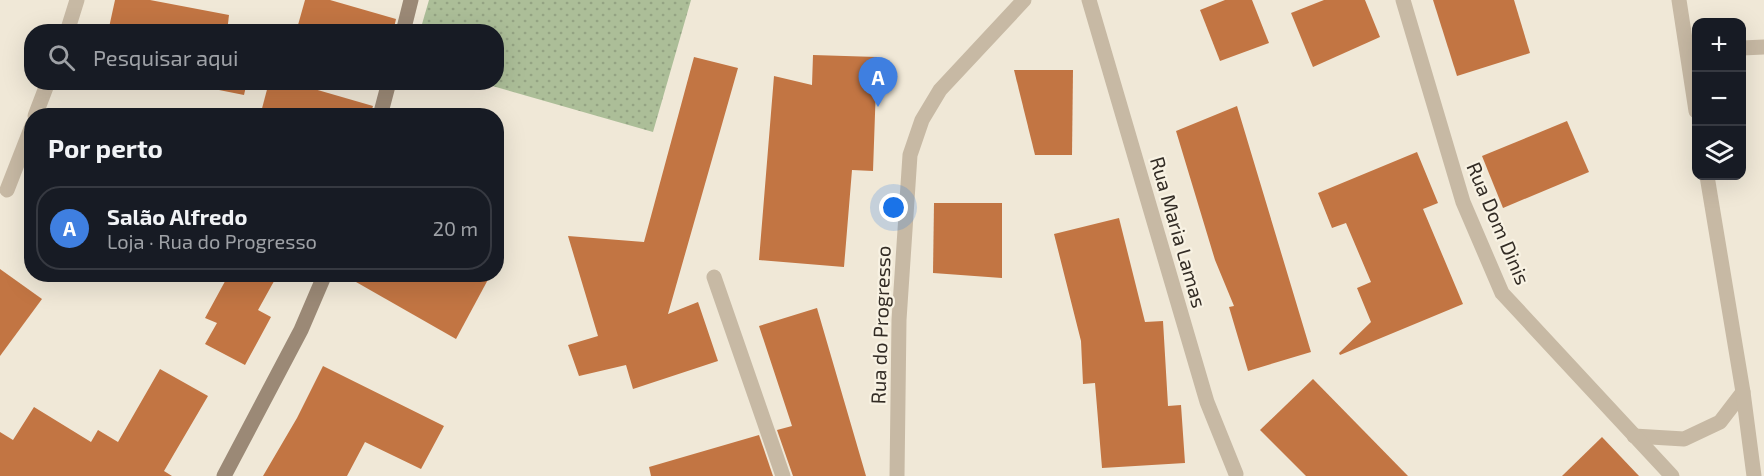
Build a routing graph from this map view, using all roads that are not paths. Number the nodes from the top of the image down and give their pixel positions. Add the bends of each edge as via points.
1 (77, 0) edge
2 (411, 0) edge
3 (1024, 0) edge
4 (1089, 0) edge
5 (1403, 0) edge
6 (1679, 0) edge
7 (70, 24) edge
8 (405, 24) edge
9 (1764, 47) edge
10 (1746, 48) edge
11 (1692, 52) edge
12 (45, 90) edge
13 (387, 90) edge
14 (38, 108) edge
15 (382, 108) edge
16 (24, 146) edge
17 (1708, 180) edge
18 (7, 190) dead end
19 (714, 277) dead end
20 (322, 282) edge
21 (1743, 392) junction
22 (1634, 436) junction
23 (1237, 475) edge
24 (224, 476) edge
25 (783, 476) edge
26 (897, 476) edge
27 (1672, 476) edge
28 (1754, 476) edge

1 - 7 street
2 - 8 street
3 - 26 street, Rua do Progresso via 940,90 922,120 910,155 899,320
4 - 23 street, Rua Maria Lamas via 1207,402
5 - 22 street, Rua Dom Dinis via 1463,202 1502,293
6 - 11 street
9 - 10 street
12 - 14 street
13 - 15 street
16 - 18 street
17 - 21 street
19 - 25 street
20 - 24 street via 302,330
21 - 22 street via 1720,422 1684,440
21 - 28 street
22 - 27 street, Rua Dom Dinis

